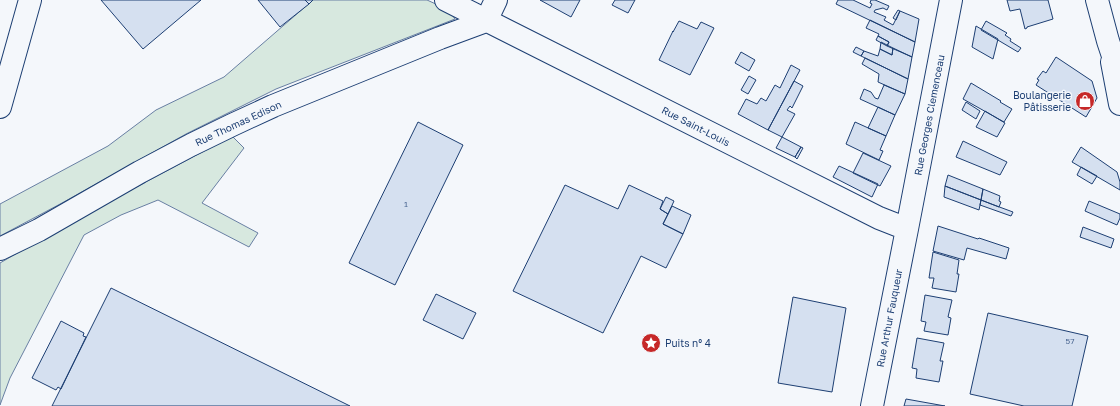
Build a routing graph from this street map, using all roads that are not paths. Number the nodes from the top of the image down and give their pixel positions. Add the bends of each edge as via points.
1 (30, 0) edge
2 (446, 0) edge
3 (496, 0) edge
4 (951, 0) edge
5 (1096, 0) edge
6 (486, 21) junction
7 (1108, 41) junction
8 (1120, 77) edge
9 (1120, 104) edge
10 (0, 106) edge
11 (907, 230) junction
12 (0, 249) edge
13 (872, 406) edge

1 - 10 street
2 - 6 street, Rue Saint-Louis
3 - 6 street
4 - 11 street, Rue Georges Clemenceau
5 - 7 street
6 - 11 street, Rue Saint-Louis via 878,218
6 - 12 street, Rue Thomas Edison via 273,106 191,144 39,230
7 - 8 street
7 - 9 street
11 - 13 street, Rue Arthur Fauqueur

